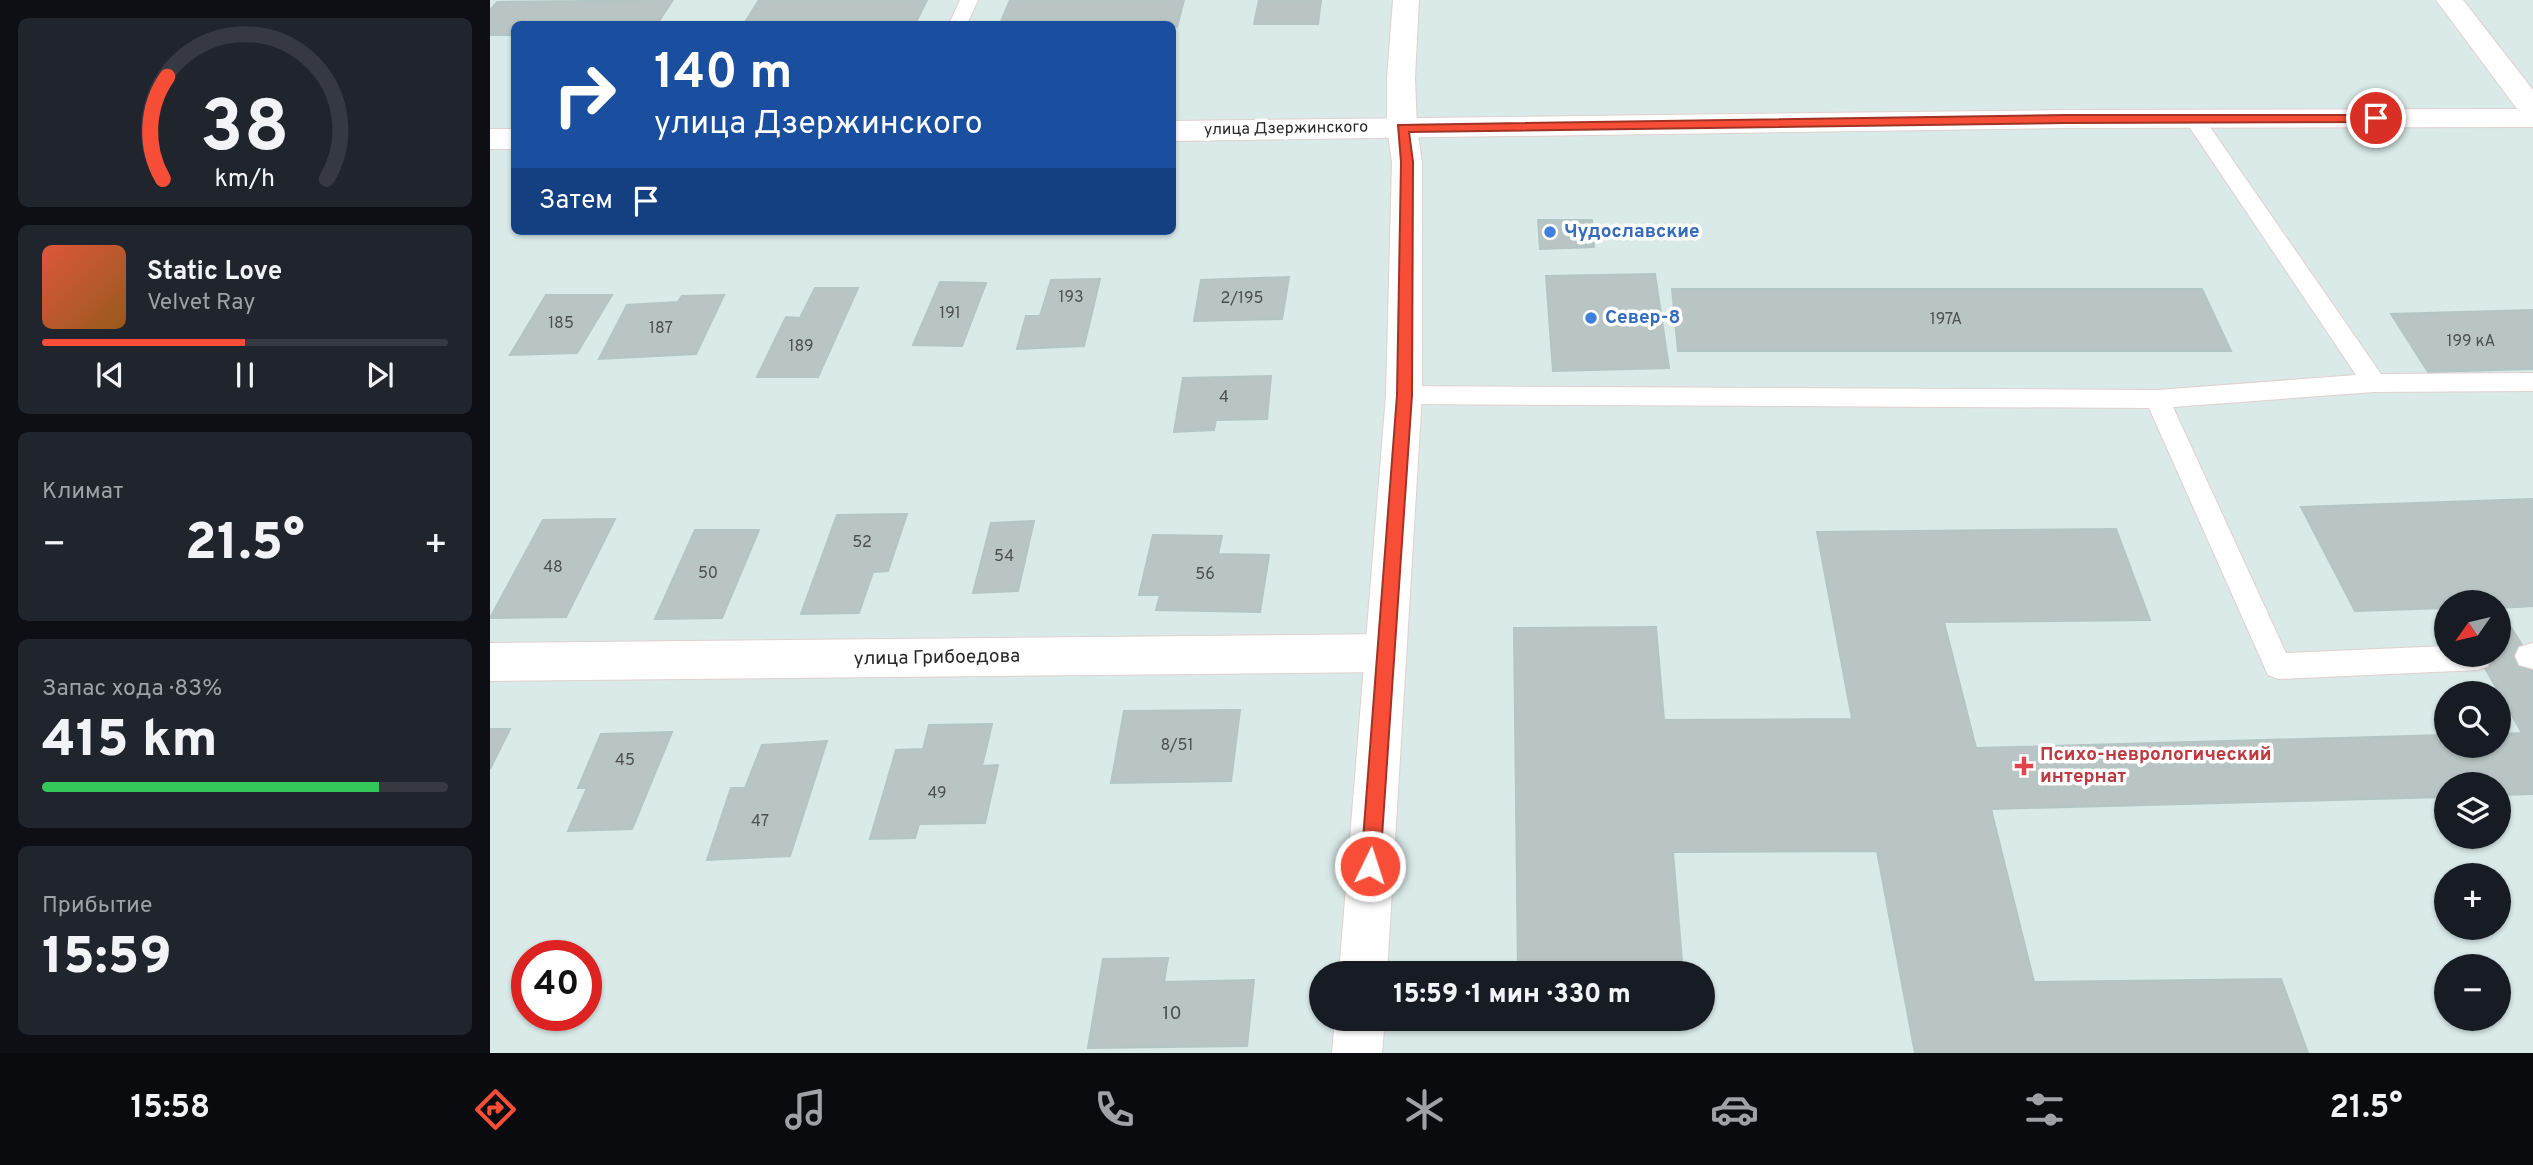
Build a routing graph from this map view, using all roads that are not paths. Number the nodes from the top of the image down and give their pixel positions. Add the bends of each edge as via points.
1 (969, 0) edge
2 (1406, 0) edge
3 (2449, 0) edge
4 (959, 21) edge
5 (2533, 110) edge
6 (2533, 118) edge
7 (2194, 119) junction
8 (1402, 128) junction
9 (1176, 131) edge
10 (490, 139) edge
11 (511, 139) edge
12 (2533, 382) edge
13 (2374, 383) junction
14 (1404, 395) junction
15 (2157, 399) junction
16 (1385, 653) junction
17 (2434, 659) edge
18 (490, 662) edge
19 (1364, 961) edge
20 (1359, 1031) edge
21 (1357, 1053) edge

1 - 4 lane
2 - 8 street
3 - 5 street
6 - 7 street, улица Дзержинского
7 - 8 street, улица Дзержинского
7 - 13 lane
8 - 9 street, улица Дзержинского
8 - 14 street via 1407,162
10 - 11 street
12 - 13 lane
13 - 15 lane
14 - 15 lane
14 - 16 street
15 - 17 lane via 2278,666
16 - 18 street, улица Грибоедова
16 - 19 street
20 - 21 street

